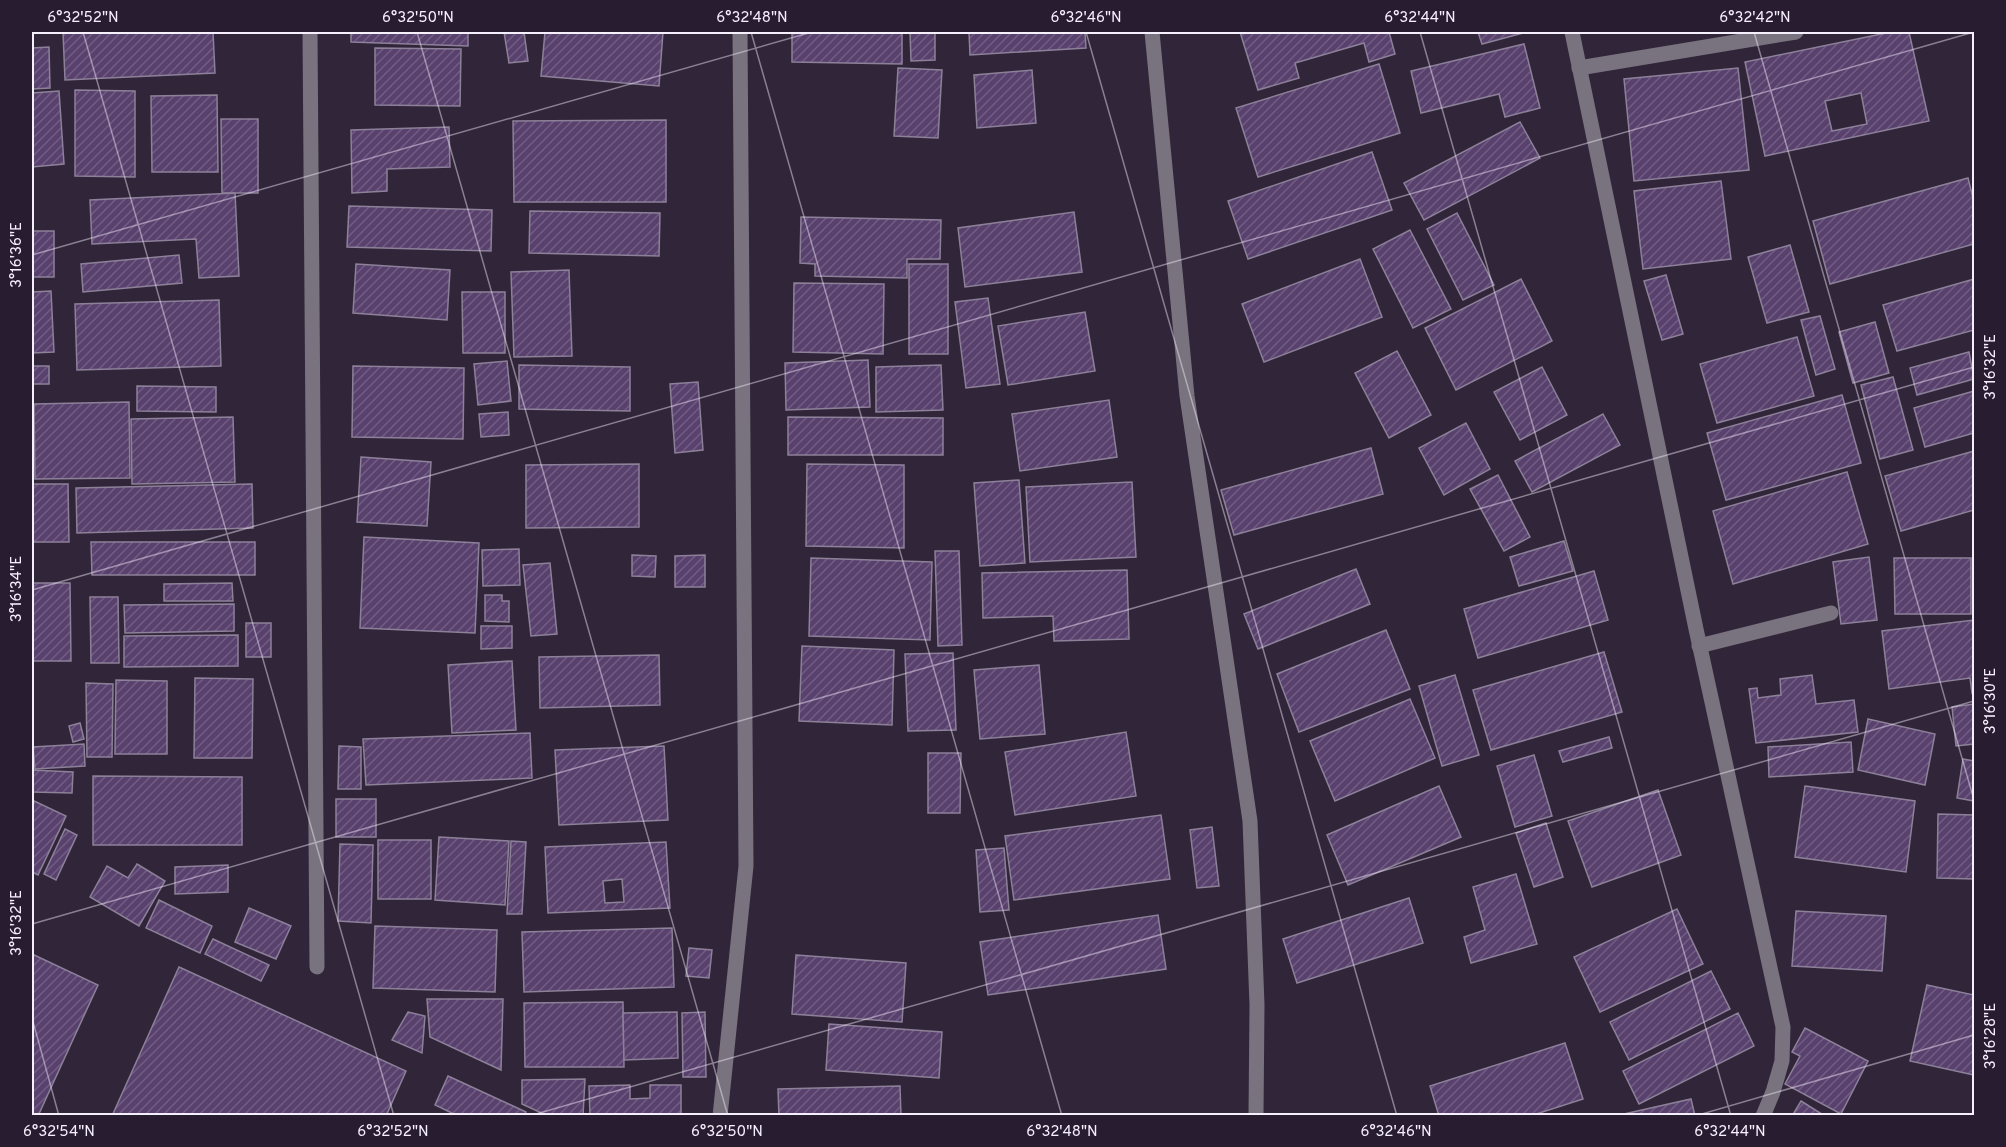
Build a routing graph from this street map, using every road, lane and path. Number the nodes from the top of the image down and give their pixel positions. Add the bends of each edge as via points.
1 (310, 32) edge
2 (740, 32) edge
3 (1152, 32) edge
4 (1572, 32) edge
5 (1796, 32) edge
6 (1580, 68) junction
7 (1831, 613) dead end
8 (1699, 646) junction
9 (317, 967) dead end
10 (720, 1116) edge
11 (1256, 1116) edge
12 (1763, 1116) edge

1 - 9 street
2 - 10 street via 746,866
3 - 11 street via 1186,396 1250,821 1257,1005
4 - 6 street
5 - 6 street
6 - 8 street
7 - 8 street
8 - 12 street via 1783,1027 1782,1061

